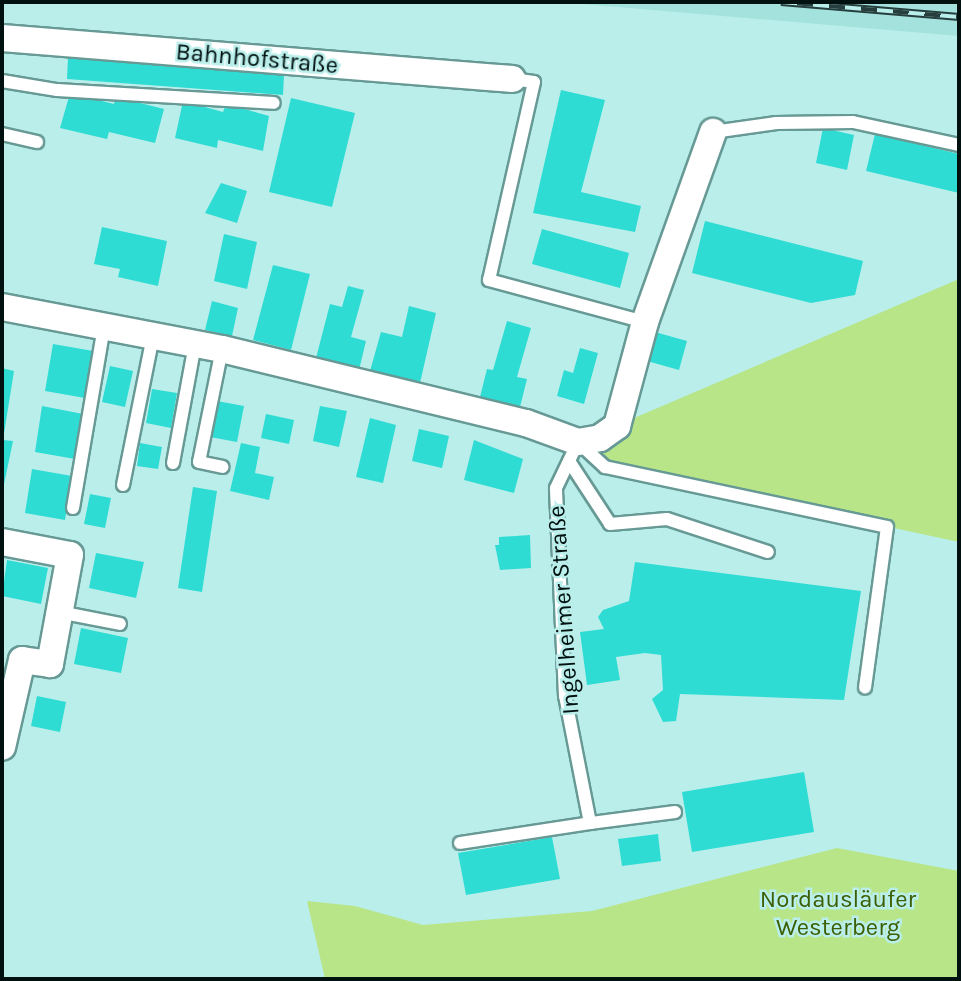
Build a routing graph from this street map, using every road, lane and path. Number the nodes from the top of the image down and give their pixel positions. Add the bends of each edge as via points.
1 (2, 38) edge
2 (512, 79) joint
3 (2, 81) edge
4 (274, 103) dead end
5 (713, 132) joint
6 (2, 134) edge
7 (37, 142) dead end
8 (959, 145) edge
9 (2, 307) edge
10 (645, 322) junction
11 (104, 327) junction
12 (153, 336) junction
13 (195, 344) junction
14 (222, 349) junction
15 (573, 452) junction
16 (173, 463) dead end
17 (222, 467) dead end
18 (123, 485) dead end
19 (73, 508) dead end
20 (2, 542) edge
21 (768, 552) dead end
22 (59, 612) junction
23 (120, 624) dead end
24 (865, 688) dead end
25 (2, 747) edge
26 (675, 812) dead end
27 (590, 823) junction
28 (460, 843) dead end

1 - 2 street, Bahnhofstraße
2 - 10 lane via 534,82 489,280
3 - 4 lane via 57,90
5 - 8 lane via 776,123 853,122
5 - 10 street
6 - 7 lane
9 - 11 street
10 - 15 street via 617,426
11 - 12 street
11 - 19 lane
12 - 13 street
12 - 18 lane
13 - 14 street
13 - 16 lane
14 - 15 street via 526,422
14 - 17 lane via 199,462
15 - 21 lane via 610,524 667,519
15 - 24 lane via 605,467 887,527
15 - 27 lane, Ingelheimer Straße via 556,488 565,696
20 - 22 street via 70,555
22 - 23 lane
22 - 25 street via 50,664 22,660
26 - 27 lane
27 - 28 lane

